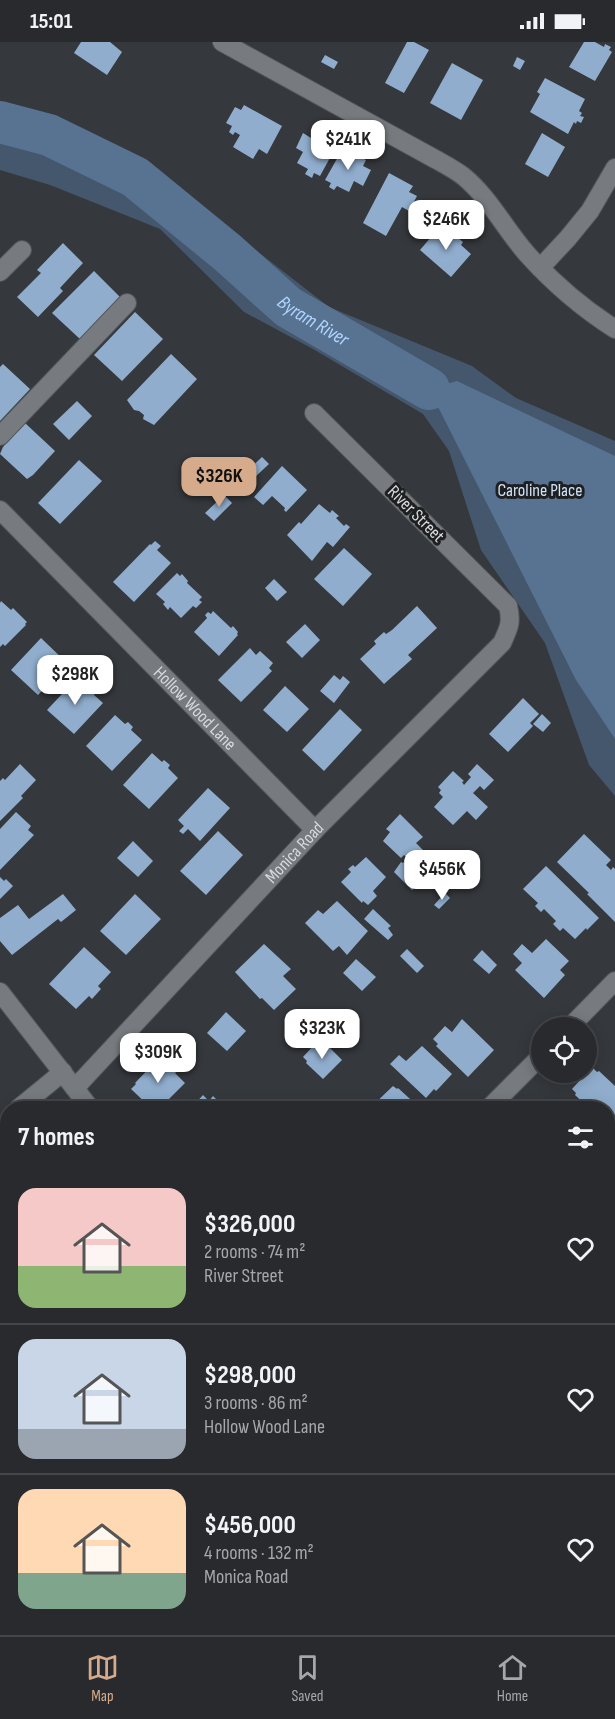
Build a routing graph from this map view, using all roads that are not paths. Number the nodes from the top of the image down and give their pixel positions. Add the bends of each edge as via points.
1 (222, 42) edge
2 (615, 168) edge
3 (22, 250) dead end
4 (540, 268) junction
5 (0, 272) edge
6 (128, 303) dead end
7 (615, 329) edge
8 (314, 413) dead end
9 (0, 436) edge
10 (0, 510) edge
11 (511, 618) joint
12 (315, 830) junction
13 (615, 981) edge
14 (0, 992) edge
15 (580, 1017) edge
16 (531, 1066) edge
17 (63, 1072) junction
18 (75, 1088) junction
19 (28, 1101) edge
20 (85, 1101) edge
21 (496, 1101) edge

1 - 4 street via 463,176
2 - 4 street via 590,211
3 - 5 street
4 - 7 street via 569,296
6 - 9 street
8 - 11 street, River Street via 508,606
10 - 12 street, Hollow Wood Lane
11 - 12 street, Monica Road via 502,643
12 - 18 street, Monica Road
13 - 15 street
14 - 17 street
16 - 21 street
17 - 18 street
17 - 19 street
18 - 20 street

